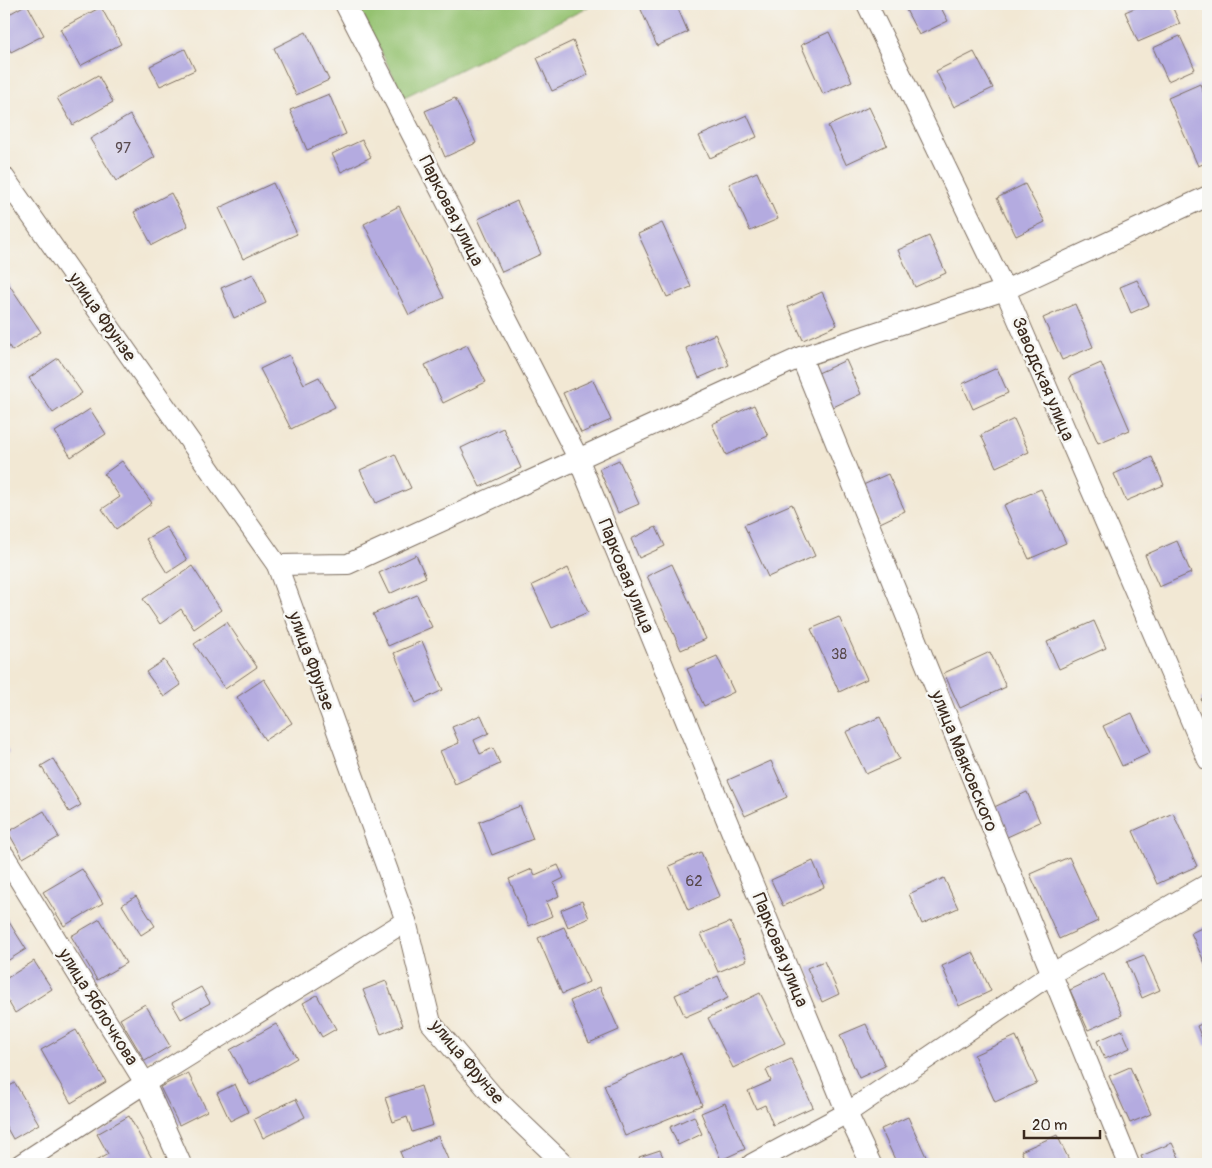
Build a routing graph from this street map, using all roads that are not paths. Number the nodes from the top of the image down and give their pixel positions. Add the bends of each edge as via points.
1 (345, 4) edge
2 (867, 4) edge
3 (4, 177) edge
4 (1208, 196) edge
5 (1004, 290) junction
6 (801, 357) junction
7 (578, 458) junction
8 (277, 565) junction
9 (1208, 760) edge
10 (4, 855) edge
11 (1208, 884) edge
12 (406, 921) junction
13 (1051, 974) junction
14 (145, 1083) junction
15 (847, 1113) junction
16 (21, 1164) edge
17 (180, 1164) edge
18 (564, 1164) edge
19 (752, 1164) edge
20 (871, 1164) edge
21 (1129, 1164) edge

1 - 7 street, Парковая улица
2 - 5 street, Заводская улица
3 - 8 street, улица Фрунзе
4 - 5 street
5 - 6 street
5 - 9 street, Заводская улица
6 - 7 street
6 - 13 street, улица Маяковского
7 - 8 street via 348,564
7 - 15 street, Парковая улица
8 - 12 street, улица Фрунзе
10 - 14 street, улица Яблочкова
11 - 13 street
12 - 14 street
12 - 18 street, улица Фрунзе via 431,1023 493,1096
13 - 15 street
13 - 21 street, улица Маяковского
14 - 16 street
14 - 17 street, улица Яблочкова
15 - 19 street
15 - 20 street, Парковая улица

